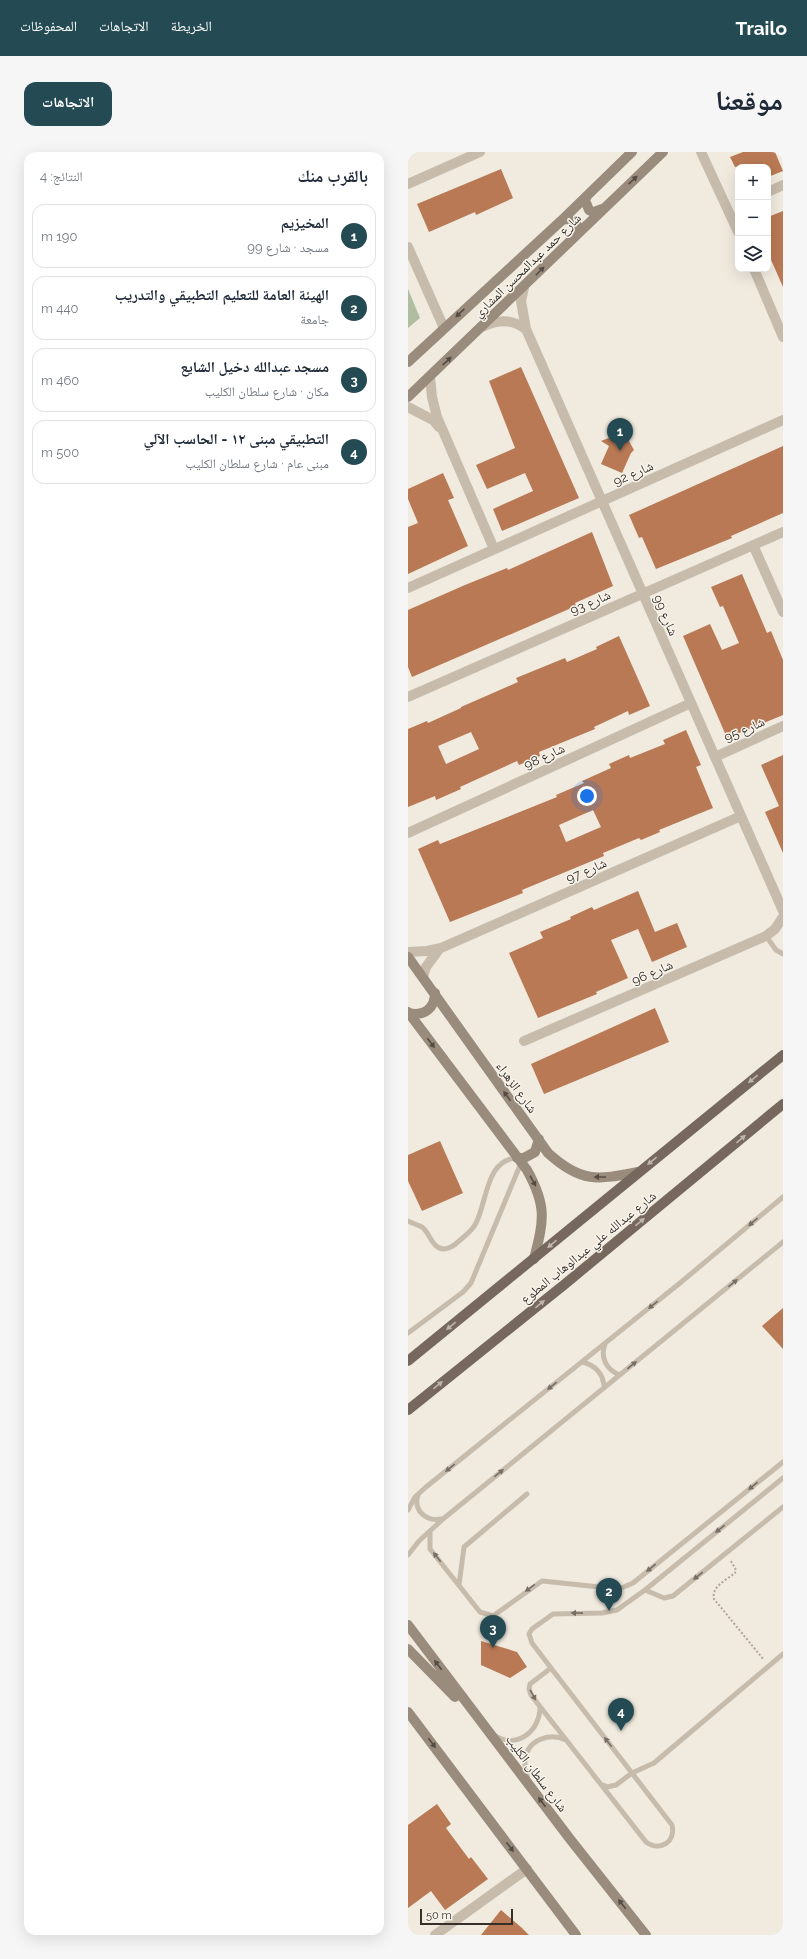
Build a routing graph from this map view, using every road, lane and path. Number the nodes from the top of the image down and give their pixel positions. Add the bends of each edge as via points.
1 (480, 152) edge
2 (632, 152) edge
3 (663, 152) edge
4 (700, 153) edge
5 (408, 184) edge
6 (783, 185) edge
7 (771, 191) edge
8 (587, 196) junction
9 (735, 207) edge
10 (603, 208) junction
11 (728, 210) junction
12 (561, 221) junction
13 (735, 225) edge
14 (576, 235) junction
15 (408, 247) edge
16 (755, 272) edge
17 (524, 288) junction
18 (482, 327) junction
19 (444, 328) junction
20 (526, 329) junction
21 (783, 337) edge
22 (408, 362) edge
23 (430, 377) junction
24 (408, 397) edge
25 (408, 407) edge
26 (783, 420) edge
27 (442, 431) junction
28 (602, 501) junction
29 (783, 532) edge
30 (753, 545) junction
31 (494, 549) junction
32 (408, 588) edge
33 (643, 593) junction
34 (783, 612) edge
35 (408, 697) edge
36 (691, 703) junction
37 (783, 726) edge
38 (715, 756) junction
39 (741, 816) junction
40 (408, 833) edge
41 (783, 911) edge
42 (783, 917) edge
43 (766, 936) junction
44 (440, 948) junction
45 (408, 952) edge
46 (783, 954) edge
47 (408, 957) edge
48 (423, 977) junction
49 (435, 993) junction
50 (409, 1012) edge
51 (524, 1041) dead end
52 (783, 1055) edge
53 (783, 1104) edge
54 (539, 1140) junction
55 (519, 1160) junction
56 (638, 1172) junction
57 (783, 1197) edge
58 (408, 1221) edge
59 (783, 1242) edge
60 (534, 1259) junction
61 (408, 1333) edge
62 (605, 1344) junction
63 (408, 1361) edge
64 (582, 1362) junction
65 (620, 1375) junction
66 (604, 1388) junction
67 (408, 1410) edge
68 (783, 1462) edge
69 (783, 1478) edge
70 (419, 1494) junction
71 (527, 1494) dead end
72 (783, 1507) edge
73 (408, 1510) edge
74 (443, 1519) junction
75 (430, 1531) junction
76 (726, 1554) junction
77 (408, 1555) edge
78 (459, 1585) junction
79 (645, 1590) junction
80 (408, 1624) edge
81 (408, 1649) edge
82 (783, 1654) edge
83 (769, 1666) junction
84 (551, 1668) junction
85 (540, 1707) junction
86 (408, 1712) edge
87 (491, 1732) junction
88 (567, 1741) junction
89 (632, 1773) junction
90 (600, 1783) junction
91 (531, 1786) junction
92 (527, 1869) junction
93 (435, 1935) edge
94 (576, 1935) edge
95 (646, 1935) edge

1 - 5 street
2 - 8 street, شارع حمد عبدالمحسن المشاري
10 -> 3 street, شارع حمد عبدالمحسن المشاري
4 - 11 street
6 - 7 street
8 - 10 street via 585,200 589,210 599,212
8 - 12 street, شارع حمد عبدالمحسن المشاري
9 - 11 street
10 - 14 street, شارع حمد عبدالمحسن المشاري
11 - 13 street
12 - 14 street via 573,220 578,227
12 -> 19 street, شارع حمد عبدالمحسن المشاري
17 -> 14 street, شارع حمد عبدالمحسن المشاري
15 - 19 street
16 - 21 street
17 - 18 street, شارع حمد عبدالمحسن المشاري
17 - 20 street, شارع 99 via 521,301
18 - 20 street via 505,320
23 -> 18 street, شارع حمد عبدالمحسن المشاري
19 - 22 street, شارع حمد عبدالمحسن المشاري
20 - 28 street, شارع 99
23 - 24 street, شارع حمد عبدالمحسن المشاري
23 - 27 street via 432,397
25 - 27 street via 433,420
26 - 28 street, شارع 92
27 - 31 street
28 - 31 street, شارع 92
28 - 33 street, شارع 99
29 - 30 street, شارع 93
30 - 33 street, شارع 93
30 - 34 street
31 - 32 street, شارع 92
33 - 35 street, شارع 93
33 - 36 street, شارع 99
36 - 38 street, شارع 99
36 - 40 street, شارع 98
37 - 38 street, شارع 95
38 - 39 street, شارع 99
39 - 41 street, شارع 99
39 - 44 street, شارع 97
42 - 43 street, شارع 96 via 775,929
43 - 46 lane via 776,950
43 - 51 street, شارع 96
44 - 45 street, شارع 97 via 427,952
44 - 48 street, شارع 97 via 426,967
47 - 48 street, شارع الزهراء
48 - 49 street, شارع الزهراء
49 - 50 street via 433,1004 426,1012 415,1015
54 -> 49 street, شارع الزهراء
50 -> 55 street
52 -> 56 main road, شارع عبدالله علي عبدالوهاب المطوع
67 -> 53 main road, شارع عبدالله علي عبدالوهاب المطوع
54 - 55 street via 536,1152
56 -> 54 street, شارع الزهراء via 594,1178 578,1175 562,1166
55 - 58 lane via 509,1158 494,1172 476,1224 455,1244 443,1249 437,1246 423,1228
55 -> 60 street via 538,1190 542,1206 543,1220
55 - 61 lane via 471,1282 463,1292
56 -> 60 main road, شارع عبدالله علي عبدالوهاب المطوع
57 -> 62 lane
65 -> 59 lane
60 -> 63 main road, شارع عبدالله علي عبدالوهاب المطوع
62 - 64 lane
62 - 65 lane via 604,1361
64 - 66 lane via 598,1370
64 -> 70 lane
65 - 66 lane
74 -> 66 lane
68 -> 78 lane via 633,1583 623,1588 542,1581 493,1616 480,1612
69 -> 79 lane
70 - 73 lane
70 - 74 lane via 417,1505 424,1516
71 - 78 lane via 464,1547
72 - 76 lane
74 - 75 lane
75 - 77 lane
78 -> 75 lane via 430,1549
76 -> 79 lane via 669,1598
76 - 83 path via 736,1570 714,1589 714,1599
79 -> 84 lane via 617,1610 559,1612 535,1626 530,1632 530,1640
87 -> 80 street, شارع سلطان الكليب
81 - 87 street
82 - 83 lane
83 - 89 lane via 654,1763
84 -> 85 lane via 529,1686
89 -> 84 lane
85 - 87 lane via 538,1723 528,1735 505,1740
85 - 88 lane
86 -> 92 street
87 - 91 street, شارع سلطان الكليب
88 - 90 lane
88 - 91 lane via 547,1736 529,1748 525,1761
89 - 90 lane via 613,1786
89 - 90 lane via 672,1825 671,1839 664,1845 654,1846 646,1842
95 -> 91 street, شارع سلطان الكليب
92 - 93 street
92 - 94 street

